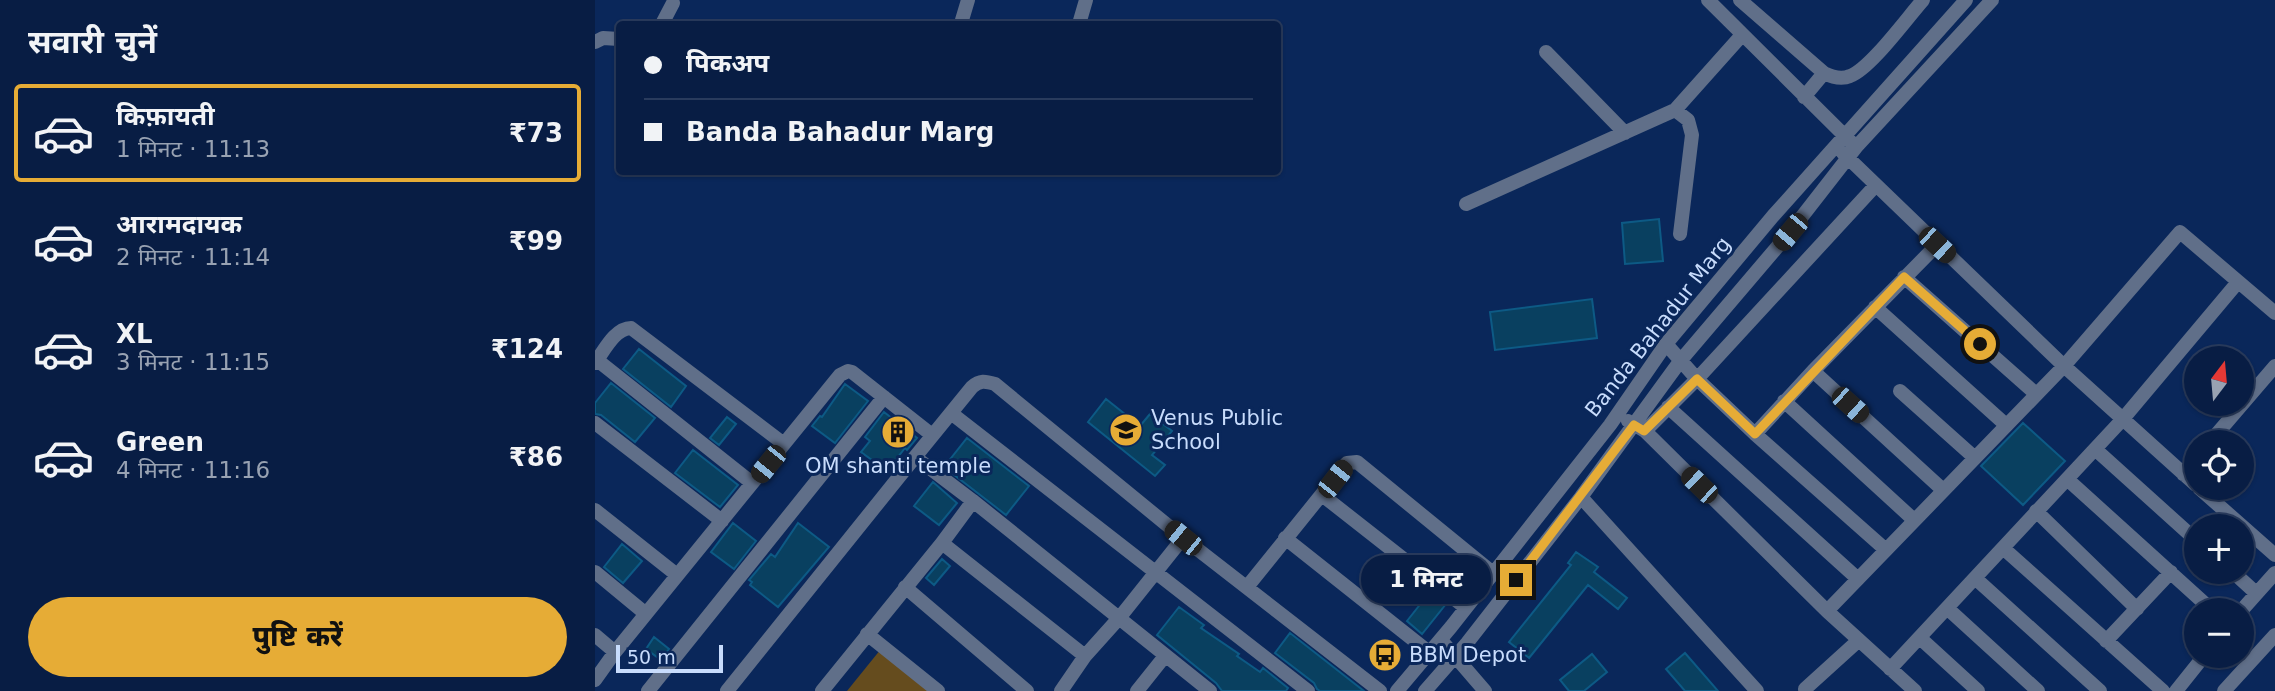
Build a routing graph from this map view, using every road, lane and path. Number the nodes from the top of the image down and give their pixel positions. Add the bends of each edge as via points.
1 (968, 0) edge
2 (1086, 0) edge
3 (1708, 0) edge
4 (1740, 0) edge
5 (1923, 0) edge
6 (1966, 0) edge
7 (1992, 0) edge
8 (673, 3) dead end
9 (962, 20) dead end
10 (664, 21) edge
11 (1080, 21) edge
12 (1742, 35) junction
13 (616, 38) edge
14 (595, 42) edge
15 (1546, 52) dead end
16 (1824, 73) junction
17 (1804, 97) junction
18 (1675, 110) junction
19 (1625, 133) junction
20 (1839, 141) junction
21 (1852, 152) junction
22 (1876, 186) junction
23 (1467, 204) dead end
24 (1680, 234) dead end
25 (1937, 245) junction
26 (1904, 277) junction
27 (2238, 282) junction
28 (1875, 307) junction
29 (2275, 313) edge
30 (1666, 344) junction
31 (1681, 360) junction
32 (596, 362) edge
33 (2064, 366) junction
34 (1813, 371) junction
35 (2273, 371) edge
36 (1697, 379) junction
37 (1900, 391) dead end
38 (2036, 394) junction
39 (884, 397) junction
40 (1784, 401) junction
41 (1668, 407) junction
42 (951, 412) junction
43 (1618, 414) junction
44 (2122, 420) junction
45 (595, 423) edge
46 (2006, 425) junction
47 (1639, 428) junction
48 (2221, 430) edge
49 (1755, 434) junction
50 (932, 435) junction
51 (784, 444) junction
52 (2095, 449) junction
53 (915, 457) junction
54 (1975, 458) junction
55 (2183, 474) edge
56 (2067, 479) junction
57 (752, 484) junction
58 (1943, 490) junction
59 (1322, 495) junction
60 (1581, 497) junction
61 (2213, 500) edge
62 (973, 501) junction
63 (595, 510) edge
64 (2036, 511) junction
65 (1915, 520) junction
66 (722, 521) junction
67 (2184, 529) edge
68 (1183, 538) junction
69 (1285, 538) junction
70 (942, 543) junction
71 (2003, 548) junction
72 (1886, 550) junction
73 (2275, 555) edge
74 (595, 572) edge
75 (2171, 572) junction
76 (1493, 573) junction
77 (2275, 573) edge
78 (1155, 574) junction
79 (677, 575) junction
80 (1975, 578) junction
81 (1858, 579) junction
82 (2246, 584) edge
83 (905, 587) junction
84 (1247, 587) junction
85 (2256, 593) junction
86 (2199, 598) edge
87 (2252, 598) edge
88 (1467, 608) junction
89 (1947, 608) junction
90 (2137, 609) junction
91 (1827, 611) junction
92 (646, 614) junction
93 (1120, 617) junction
94 (1451, 627) junction
95 (867, 634) junction
96 (595, 635) edge
97 (2275, 635) edge
98 (1920, 638) junction
99 (1441, 640) junction
100 (1859, 640) junction
101 (2106, 641) junction
102 (1467, 643) junction
103 (615, 652) junction
104 (1430, 653) junction
105 (1086, 656) junction
106 (1165, 656) junction
107 (1455, 656) junction
108 (2194, 668) edge
109 (1890, 669) junction
110 (595, 681) edge
111 (1805, 689) dead end
112 (1205, 690) edge
113 (648, 691) edge
114 (727, 691) edge
115 (822, 691) edge
116 (938, 691) edge
117 (1027, 691) edge
118 (1061, 691) edge
119 (1137, 691) edge
120 (1308, 691) edge
121 (1380, 691) edge
122 (1397, 691) edge
123 (1425, 691) edge
124 (1485, 691) edge
125 (1758, 691) edge
126 (1915, 691) edge
127 (1978, 691) edge
128 (2038, 691) edge
129 (2100, 691) edge
130 (2164, 691) edge
131 (2176, 691) edge
132 (2224, 691) edge

1 - 9 street
2 - 11 street
3 - 12 street
4 - 16 street
5 - 16 street via 1862,70 1843,78
6 - 20 street, Banda Bahadur Marg
7 - 21 street, Banda Bahadur Marg
8 - 10 street
12 - 17 street
12 - 18 street
13 - 14 street
15 - 19 street
16 - 17 street
17 - 20 street
18 - 19 street
18 - 24 street via 1688,120 1692,135
19 - 23 street
20 - 21 street
20 - 30 street, Banda Bahadur Marg
21 - 22 street
21 - 31 street, Banda Bahadur Marg
22 - 25 street
22 - 36 street
25 - 26 street
25 - 33 street
26 - 28 street
26 - 38 street
27 - 29 street
27 - 33 street via 2180,232
27 - 44 street
28 - 34 street
28 - 46 street
30 - 31 street
30 - 43 street, Banda Bahadur Marg
31 - 36 street
31 - 47 street, Banda Bahadur Marg
32 - 51 street via 618,331 631,328
32 - 57 street
33 - 38 street
33 - 44 street
34 - 40 street
34 - 58 street
35 - 48 street
36 - 41 street
36 - 49 street
37 - 54 street
38 - 46 street
39 - 50 street
39 - 51 street via 852,372 844,372
39 - 113 street
40 - 49 street
40 - 65 street
41 - 47 street
41 - 81 street
42 - 50 street
42 - 68 street via 978,381 995,384
42 - 78 street
43 - 47 street
43 - 76 street, Banda Bahadur Marg
44 - 52 street
44 - 55 street
45 - 66 street
46 - 54 street
47 - 60 street, Banda Bahadur Marg
47 - 91 street
49 - 72 street
50 - 53 street
51 - 57 street
52 - 56 street
52 - 67 street
53 - 62 street
53 - 114 street
54 - 58 street
56 - 64 street
56 - 75 street
57 - 66 street
58 - 65 street
59 - 69 street
59 - 76 street via 1347,463 1357,462
59 - 88 street
60 - 102 street, Banda Bahadur Marg
60 - 125 street
61 - 73 street
62 - 70 street
62 - 93 street
63 - 79 street
64 - 71 street
64 - 90 street
65 - 72 street
66 - 79 street
68 - 78 street
68 - 84 street
69 - 84 street
69 - 104 street
70 - 83 street
70 - 105 street
71 - 80 street
71 - 101 street
72 - 81 street
74 - 92 street
75 - 86 street
75 - 90 street
76 - 88 street, Banda Bahadur Marg
77 - 85 street
78 - 93 street
78 - 120 street
79 - 92 street
80 - 89 street
80 - 129 street
81 - 91 street
82 - 85 street
83 - 95 street
83 - 117 street
84 - 121 street
85 - 87 street
88 - 94 street, Banda Bahadur Marg
89 - 98 street
89 - 128 street
90 - 101 street
91 - 100 street
92 - 103 street
93 - 105 street
93 - 106 street
94 - 99 street, Banda Bahadur Marg
94 - 102 street
95 - 115 street
95 - 116 street
96 - 103 street
97 - 132 street
98 - 109 street
98 - 127 street
99 - 104 street, Banda Bahadur Marg
99 - 107 street
100 - 109 street
100 - 111 street
101 - 130 street
102 - 107 street, Banda Bahadur Marg
103 - 110 street
104 - 122 street, Banda Bahadur Marg
105 - 118 street
106 - 112 street
106 - 119 street
107 - 123 street, Banda Bahadur Marg
107 - 124 street
108 - 131 street
109 - 126 street

